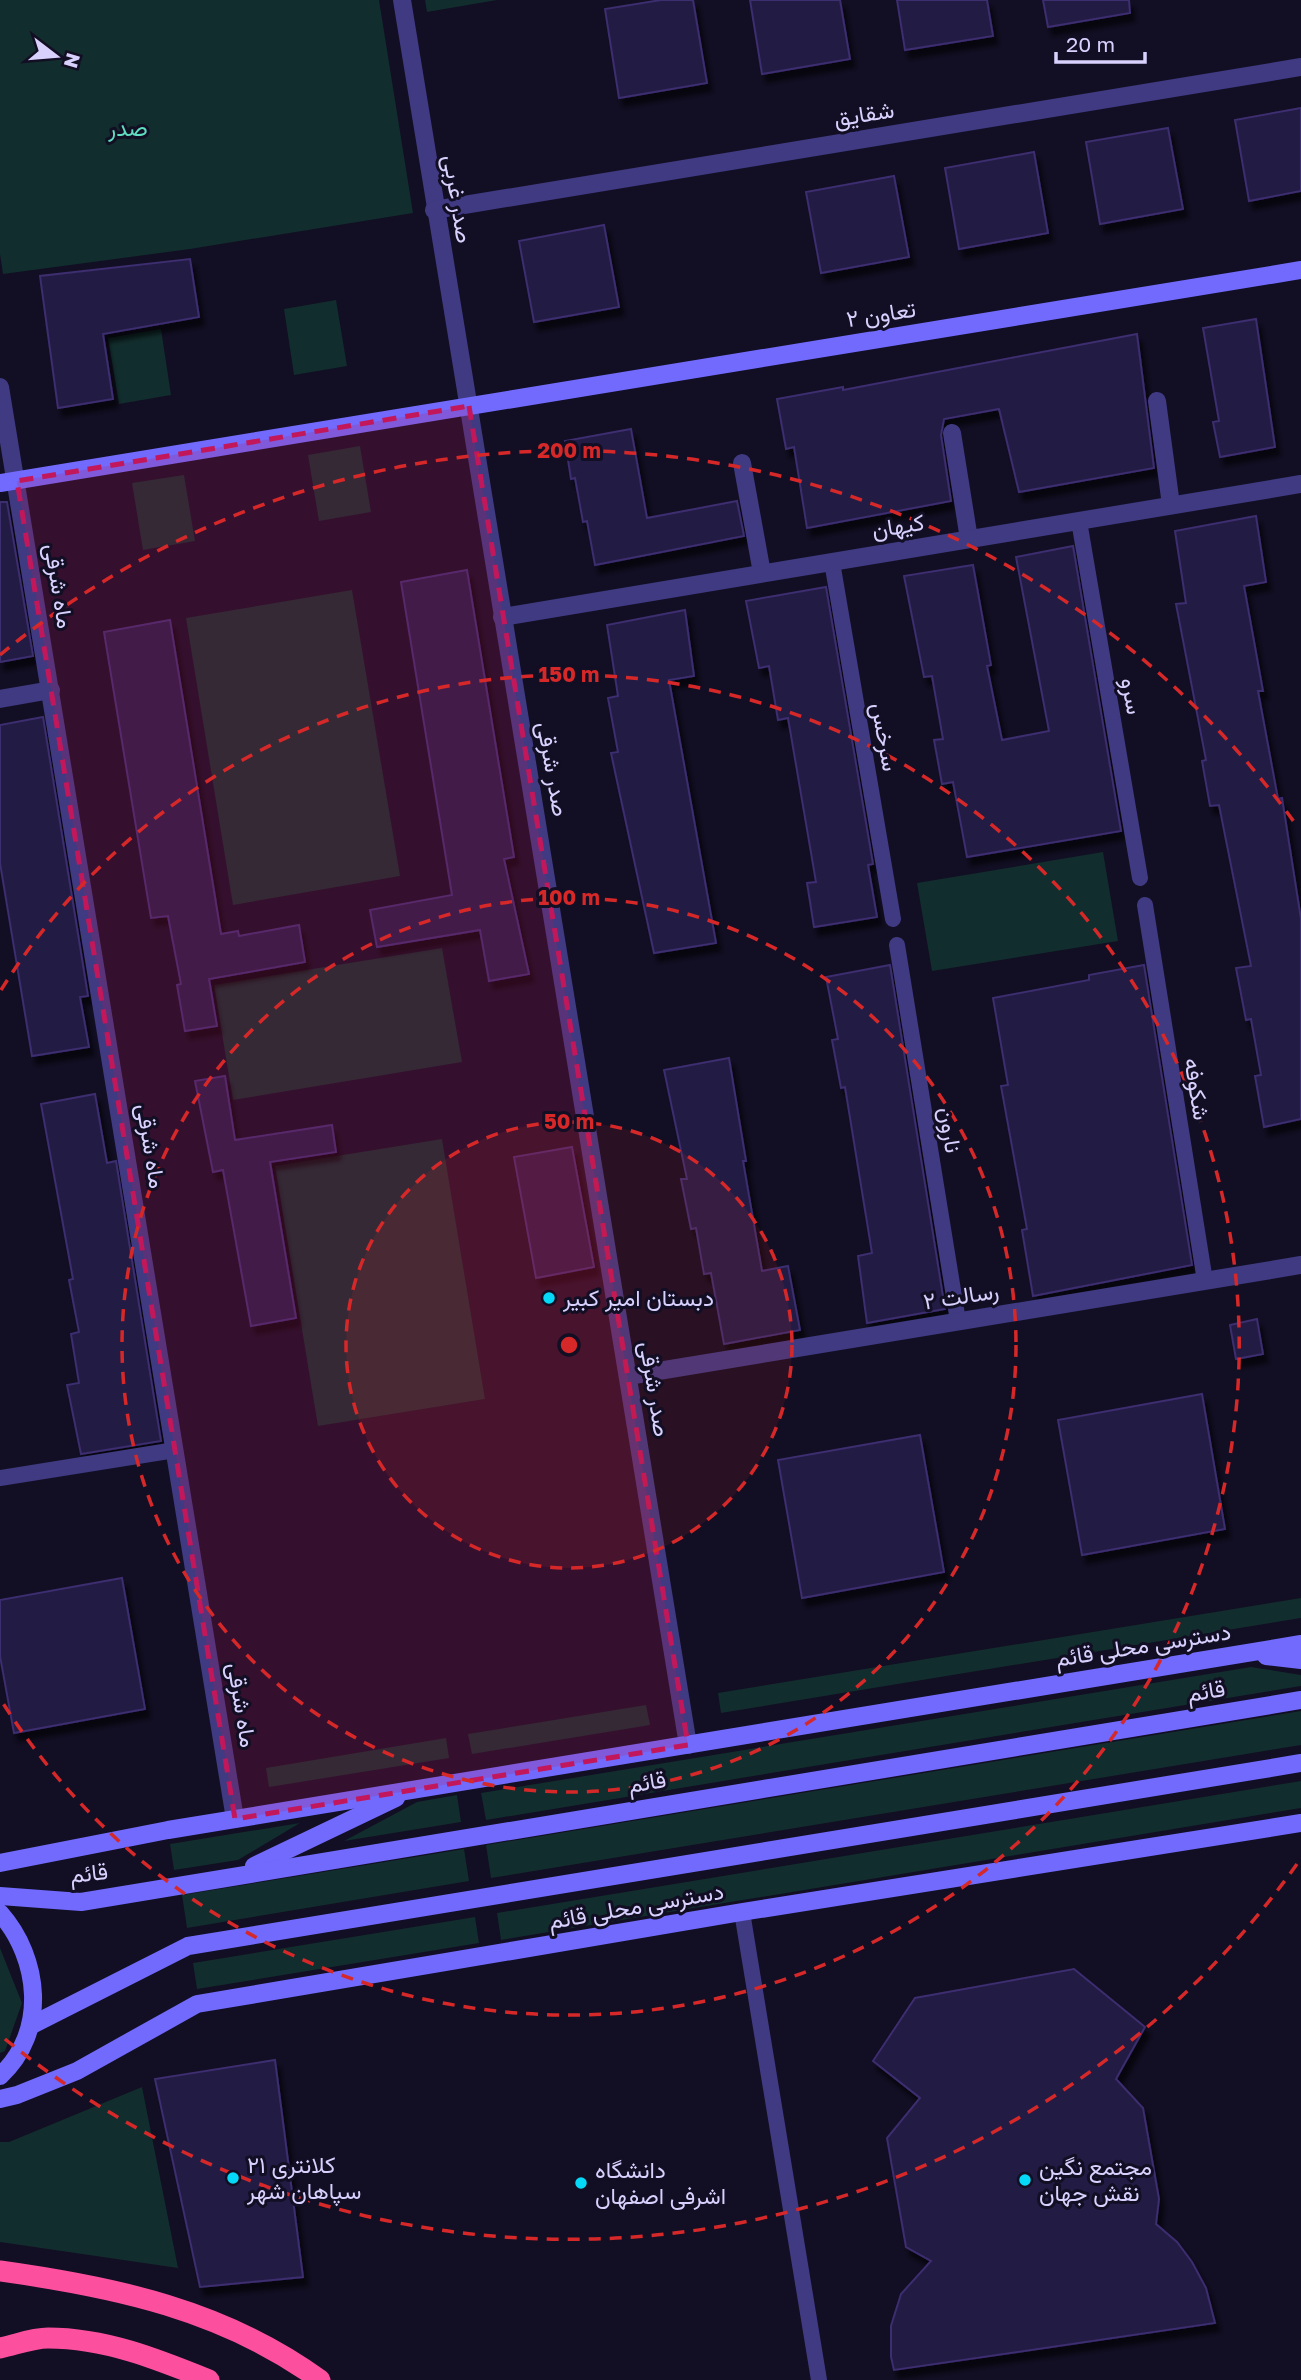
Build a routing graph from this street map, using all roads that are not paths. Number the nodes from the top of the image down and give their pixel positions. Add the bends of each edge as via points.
1 (402, 0) edge
2 (1301, 67) edge
3 (435, 210) junction
4 (1301, 270) edge
5 (0, 387) edge
6 (1157, 401) dead end
7 (469, 406) junction
8 (953, 433) dead end
9 (742, 463) dead end
10 (8, 482) edge
11 (1301, 484) edge
12 (1171, 505) junction
13 (1079, 521) junction
14 (970, 539) junction
15 (832, 562) junction
16 (762, 573) junction
17 (502, 617) junction
18 (51, 691) junction
19 (0, 699) edge
20 (1140, 878) dead end
21 (1144, 905) dead end
22 (893, 919) dead end
23 (897, 945) dead end
24 (1301, 1265) edge
25 (1205, 1281) junction
26 (958, 1321) junction
27 (628, 1376) junction
28 (175, 1450) junction
29 (0, 1478) edge
30 (1301, 1644) edge
31 (1242, 1653) junction
32 (1301, 1660) edge
33 (1301, 1700) edge
34 (688, 1745) junction
35 (1301, 1763) edge
36 (415, 1790) junction
37 (235, 1819) junction
38 (1301, 1823) edge
39 (0, 1863) edge
40 (233, 1875) junction
41 (0, 1896) edge
42 (742, 1912) junction
43 (0, 1913) edge
44 (30, 2026) junction
45 (0, 2076) edge
46 (0, 2099) edge
47 (0, 2271) edge
48 (0, 2348) edge
49 (209, 2380) edge
50 (320, 2380) edge
51 (819, 2380) edge

1 - 3 street, صدر غربی
2 - 3 street, شقایق
3 - 7 street, صدر غربی
4 - 7 street, تعاون ۲
5 - 10 street, ماه شرقی
6 - 12 street
7 - 10 street, تعاون ۲
7 - 17 street, صدر شرقی
8 - 14 street
9 - 16 street
10 - 18 street, ماه شرقی
11 - 12 street, کیهان
12 - 13 street, کیهان
13 - 14 street, کیهان
13 - 20 lane, سرو
14 - 15 street, کیهان
15 - 16 street, کیهان
15 - 22 lane, سرخس
16 - 17 street, کیهان
17 - 27 street, صدر شرقی
18 - 19 street
18 - 28 street, ماه شرقی
21 - 25 lane, شکوفه
23 - 26 lane, نارون
24 - 25 street, رسالت ۲
25 - 26 street, رسالت ۲
26 - 27 street, رسالت ۲
27 - 34 street, صدر شرقی
28 - 29 lane
28 - 37 street, ماه شرقی
30 - 31 street, دسترسی محلی قائم
31 - 32 street
31 - 34 street, دسترسی محلی قائم
33 - 40 street, قائم
34 - 36 street, دسترسی محلی قائم
35 - 44 street via 188,1946
36 - 37 street, دسترسی محلی قائم
36 - 40 street
37 - 39 street, دسترسی محلی قائم
38 - 42 street, دسترسی محلی قائم
40 - 41 street, قائم via 81,1902
42 - 46 street, دسترسی محلی قائم via 197,2004 77,2071
42 - 51 lane
43 - 44 street via 25,1950 32,1974
44 - 45 street via 20,2050
47 - 50 highway via 71,2281 161,2302 237,2329
48 - 49 highway via 46,2337 102,2343 155,2357

